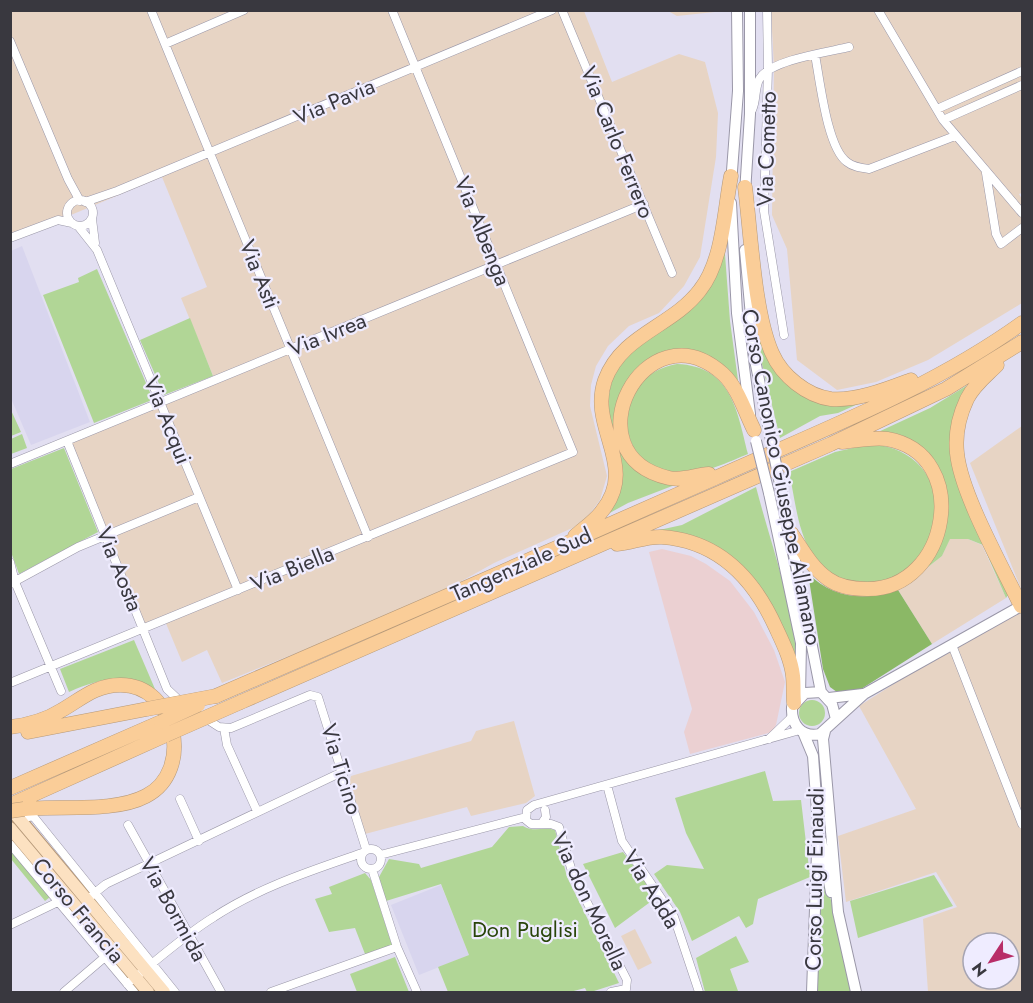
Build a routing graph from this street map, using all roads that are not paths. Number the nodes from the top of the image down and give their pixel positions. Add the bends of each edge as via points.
1 (151, 10) edge
2 (244, 10) edge
3 (392, 10) edge
4 (552, 10) edge
5 (562, 10) edge
6 (737, 10) edge
7 (750, 10) edge
8 (766, 10) edge
9 (880, 11) edge
10 (10, 41) edge
11 (165, 44) junction
12 (849, 47) dead end
13 (815, 55) junction
14 (416, 67) junction
15 (768, 68) junction
16 (1023, 71) edge
17 (991, 85) junction
18 (1023, 85) edge
19 (996, 97) junction
20 (960, 99) junction
21 (937, 110) junction
22 (966, 111) junction
23 (750, 114) junction
24 (943, 120) junction
25 (956, 136) junction
26 (210, 153) junction
27 (985, 169) junction
28 (731, 176) junction
29 (68, 179) junction
30 (744, 187) junction
31 (115, 192) junction
32 (83, 201) junction
33 (644, 204) junction
34 (70, 207) junction
35 (1023, 213) edge
36 (92, 216) junction
37 (75, 224) junction
38 (37, 227) junction
39 (1023, 228) edge
40 (10, 238) edge
41 (97, 250) junction
42 (497, 265) junction
43 (672, 273) dead end
44 (1023, 323) edge
45 (784, 335) dead end
46 (1023, 342) edge
47 (291, 350) junction
48 (1010, 350) junction
49 (956, 365) junction
50 (161, 403) junction
51 (755, 436) junction
52 (67, 441) junction
53 (831, 444) junction
54 (573, 452) joint
55 (10, 464) edge
56 (726, 473) junction
57 (199, 497) junction
58 (791, 532) junction
59 (106, 535) junction
60 (368, 537) junction
61 (564, 545) junction
62 (597, 546) junction
63 (10, 562) edge
64 (13, 583) edge
65 (238, 590) junction
66 (1022, 606) edge
67 (142, 628) junction
68 (952, 645) junction
69 (50, 666) junction
70 (10, 683) edge
71 (61, 691) dead end
72 (864, 694) junction
73 (825, 695) junction
74 (216, 696) junction
75 (795, 705) junction
76 (836, 719) junction
77 (10, 727) edge
78 (224, 728) junction
79 (164, 729) junction
80 (801, 731) junction
81 (825, 731) junction
82 (10, 734) edge
83 (766, 741) junction
84 (342, 772) junction
85 (607, 785) junction
86 (10, 788) edge
87 (180, 799) dead end
88 (558, 799) junction
89 (538, 805) junction
90 (545, 810) junction
91 (257, 812) junction
92 (12, 814) edge
93 (526, 817) junction
94 (542, 824) junction
95 (1023, 824) edge
96 (128, 825) dead end
97 (818, 825) junction
98 (199, 841) junction
99 (10, 844) edge
100 (364, 851) junction
101 (380, 855) junction
102 (149, 865) junction
103 (372, 870) junction
104 (91, 896) junction
105 (63, 898) junction
106 (838, 912) junction
107 (10, 925) edge
108 (188, 935) junction
109 (397, 946) junction
110 (105, 957) junction
111 (140, 974) junction
112 (627, 991) edge
113 (63, 992) edge
114 (134, 993) edge
115 (148, 993) edge
116 (164, 993) edge
117 (175, 993) edge
118 (221, 993) edge
119 (271, 993) edge
120 (417, 993) edge
121 (611, 993) edge
122 (699, 993) edge
123 (812, 993) edge
124 (856, 993) edge

1 - 11 street, Via Asti
2 - 11 street
3 - 14 street, Via Albenga
4 - 14 street, Via Pavia
5 - 33 street, Via Carlo Ferrero
6 - 28 main road, Corso Canonico Giuseppe Allamano via 738,91
7 - 23 main road, Corso Canonico Giuseppe Allamano
8 - 15 street, Via Cometto
9 - 21 street
10 - 29 street
11 - 26 street, Via Asti
12 - 13 street
13 - 15 street
13 - 25 street via 835,147 845,162 869,169
14 - 26 street, Via Pavia
14 - 42 street, Via Albenga
15 - 23 street, Via Cometto via 759,80
15 - 45 street, Via Cometto via 764,211
16 - 17 street
17 - 19 street
17 - 20 street
18 - 19 street
19 - 22 street
20 - 21 street
20 - 22 street
21 - 24 street
22 - 24 street
23 - 30 main road, Corso Canonico Giuseppe Allamano
24 - 25 street
25 - 27 street
26 - 31 street, Via Pavia
26 - 47 street, Via Asti
27 - 35 street
27 - 39 street via 1001,244
28 - 51 main road, Corso Canonico Giuseppe Allamano via 737,313
28 - 61 highway via 716,255 701,289 679,312 627,346 605,381 601,406 605,432 615,453 613,495 602,512
29 - 32 street
29 - 34 street
30 - 49 highway via 766,335 780,368 796,383 831,399 853,397
30 - 58 main road, Corso Canonico Giuseppe Allamano, bridge via 749,310
31 - 32 street, Via Pavia
31 - 36 street, Via Pavia via 97,205
32 - 34 street
32 - 36 street
33 - 42 street, Via Ivrea
33 - 43 street, Via Carlo Ferrero
34 - 37 street via 68,216
34 - 38 street
36 - 37 street via 86,225
36 - 41 street, Via Acqui
37 - 38 street via 58,220
37 - 41 street, Via Acqui
38 - 40 street
41 - 50 street, Via Acqui
42 - 47 street, Via Ivrea
42 - 54 street, Via Albenga
44 - 49 highway, Tangenziale Sud
46 - 48 highway, Tangenziale Sud
47 - 50 street, Via Ivrea
47 - 60 street, Via Asti
48 - 53 highway, Tangenziale Sud via 946,389
48 - 66 highway via 967,399 959,420 957,453 968,490
49 - 56 highway, Tangenziale Sud
50 - 52 street, Via Ivrea
50 - 57 street, Via Acqui
51 - 56 highway via 732,384 701,361 674,357 661,361 631,383 622,404 621,428 627,448 641,465 671,479
51 - 75 main road, Corso Canonico Giuseppe Allamano, bridge via 801,643
52 - 55 street, Via Ivrea
52 - 59 street, Via Aosta
53 - 58 highway via 889,439 922,456 936,478 941,496 942,518 935,543 921,565 899,582 864,590 826,578
53 - 62 highway, Tangenziale Sud
54 - 60 street, Via Biella
56 - 61 highway, Tangenziale Sud
57 - 59 street
57 - 65 street, Via Acqui
58 - 73 main road, Corso Canonico Giuseppe Allamano
59 - 64 street
59 - 67 street, Via Aosta
60 - 65 street, Via Biella
61 - 74 highway, Tangenziale Sud
62 - 75 highway via 646,538 675,539 704,547 729,561 748,579 765,604 790,663
62 - 79 highway, Tangenziale Sud, bridge via 241,702
63 - 64 street
64 - 69 street
65 - 67 street, Via Biella
66 - 68 main road
67 - 69 street, Via Biella
67 - 78 street, Via Aosta via 173,697
68 - 72 main road
68 - 95 street
69 - 70 street, Via Biella
69 - 71 street
72 - 73 main road
72 - 76 main road
73 - 75 main road via 813,691
73 - 76 main road
74 - 79 highway, Tangenziale Sud, bridge
74 - 82 highway, bridge
75 - 80 main road
75 - 83 street
76 - 81 main road
77 - 92 highway, bridge via 49,717 94,690 121,685 157,702 174,732 175,750 162,783 145,797 116,805 41,807
78 - 84 street, Via Ticino via 310,695 318,697
78 - 91 street via 227,745
79 - 86 highway, Tangenziale Sud
79 - 92 highway, Tangenziale Sud via 33,794
80 - 81 main road via 814,735
80 - 83 street
80 - 97 main road, Corso Luigi Einaudi via 813,756
81 - 106 main road, Corso Luigi Einaudi
83 - 85 street
84 - 91 street
84 - 100 street, Via Ticino
85 - 88 street
85 - 122 street, Via Adda via 622,841 674,917
87 - 98 street
88 - 89 street
88 - 90 street
89 - 90 street
89 - 93 street via 529,808
90 - 94 street
91 - 98 street
92 - 104 main road, Corso Francia via 58,856
92 - 105 main road, Corso Francia
93 - 94 street via 533,825
93 - 101 street
94 - 112 street, Via don Morella via 556,825 562,832 573,875 627,980
96 - 102 street, Via Bormida
97 - 106 main road
97 - 123 main road, Corso Luigi Einaudi
98 - 102 street
99 - 105 street, Corso Francia
100 - 101 street via 376,850
100 - 103 street via 360,860
100 - 108 street via 265,889
101 - 103 street via 380,864
102 - 104 street via 106,884
102 - 108 street, Via Bormida
103 - 109 street
104 - 111 main road, Corso Francia
105 - 107 street
105 - 110 street, Corso Francia
105 - 111 main road, Corso Francia
106 - 124 main road
108 - 111 street
108 - 118 street, Via Bormida
109 - 119 street
109 - 120 street
110 - 111 street, Corso Francia
110 - 113 street
111 - 114 street, Corso Francia
111 - 115 main road, Corso Francia
111 - 116 main road, Corso Francia
111 - 117 street, Corso Francia
112 - 121 street

